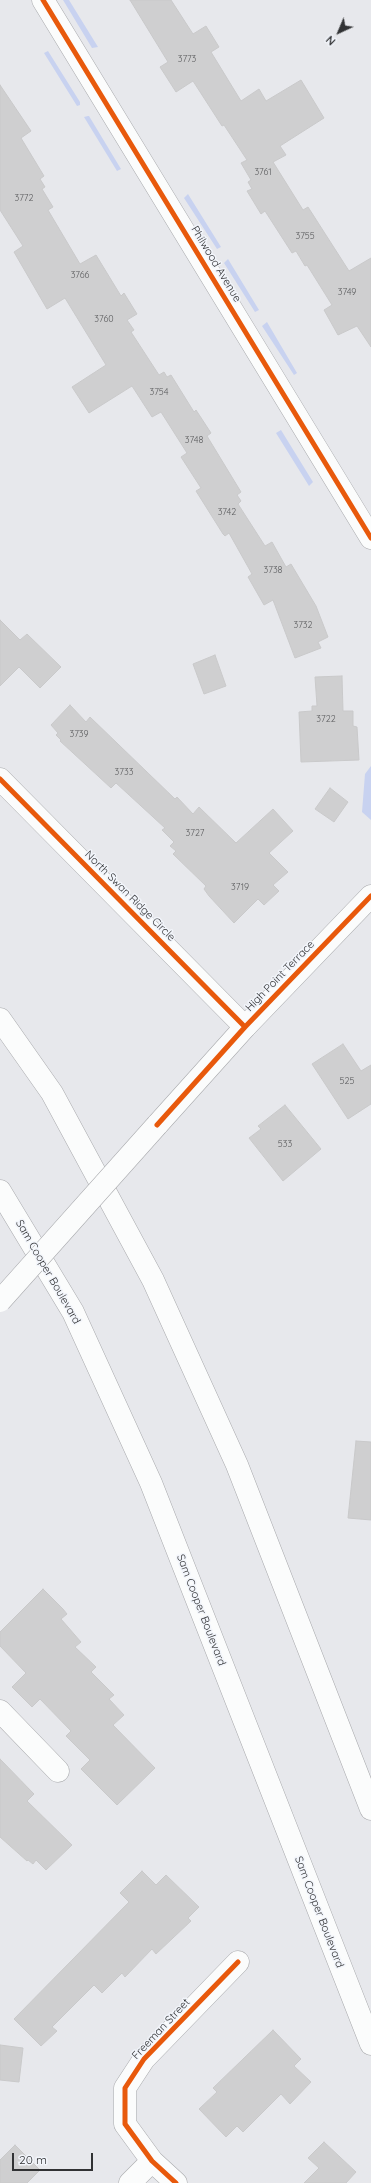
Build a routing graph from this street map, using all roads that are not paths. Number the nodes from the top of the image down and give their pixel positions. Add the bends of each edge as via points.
1 (43, 0) edge
2 (371, 538) edge
3 (0, 779) edge
4 (369, 902) edge
5 (0, 1019) edge
6 (244, 1027) junction
7 (0, 1191) edge
8 (0, 1302) edge
9 (0, 1711) edge
10 (58, 1771) dead end
11 (371, 1809) edge
12 (238, 1962) dead end
13 (371, 2044) edge
14 (152, 2161) junction
15 (130, 2183) edge
16 (176, 2183) edge

1 - 2 main road, Philwood Avenue
3 - 6 main road, North Swan Ridge Circle
4 - 6 main road, High Point Terrace
5 - 11 main road via 52,1093 153,1280 238,1465
6 - 8 main road, High Point Terrace, bridge
7 - 13 main road, Sam Cooper Boulevard via 73,1312 151,1484
9 - 10 main road
12 - 14 main road, Freeman Street via 144,2059 125,2088 126,2124
14 - 15 main road
14 - 16 main road, Freeman Street

